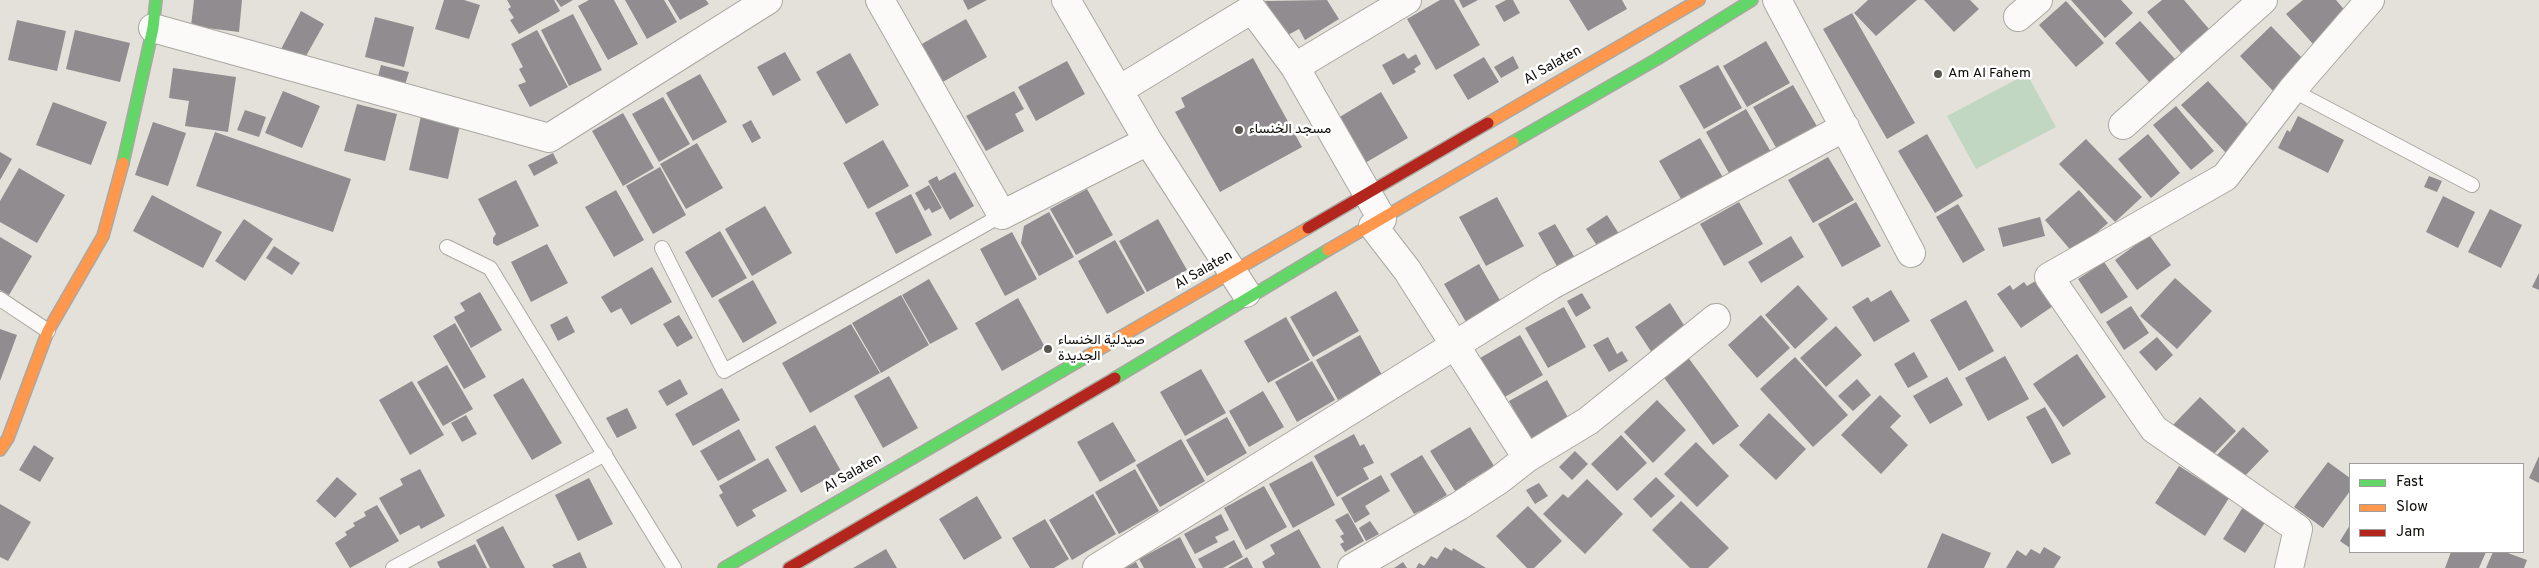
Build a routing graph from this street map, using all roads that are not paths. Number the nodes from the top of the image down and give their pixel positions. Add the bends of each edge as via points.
1 (156, 0) edge
2 (768, 0) edge
3 (880, 0) edge
4 (1066, 0) edge
5 (1407, 0) edge
6 (1699, 0) edge
7 (1752, 0) edge
8 (1777, 0) edge
9 (2263, 0) edge
10 (2370, 0) edge
11 (1248, 4) edge
12 (153, 28) junction
13 (1295, 67) junction
14 (1119, 90) junction
15 (2292, 90) junction
16 (2123, 125) dead end
17 (1844, 127) junction
18 (1148, 141) junction
19 (2472, 185) dead end
20 (1367, 192) junction
21 (1002, 215) junction
22 (1378, 222) junction
23 (447, 247) dead end
24 (662, 248) dead end
25 (1911, 252) dead end
26 (1232, 272) junction
27 (1248, 296) junction
28 (0, 299) edge
29 (1716, 318) dead end
30 (48, 331) junction
31 (1455, 344) junction
32 (0, 450) edge
33 (605, 454) junction
34 (1526, 458) junction
35 (804, 564) edge
36 (393, 568) edge
37 (674, 568) edge
38 (724, 568) edge
39 (1097, 568) edge
40 (1352, 568) edge
41 (2289, 568) edge

1 - 12 main road
2 - 12 street via 549,138
3 - 21 street
4 - 14 street
5 - 13 street
6 - 20 main road, Al Salaten
7 - 22 main road
8 - 17 street
9 - 16 street
10 - 15 street
11 - 13 street
11 - 14 street
12 - 30 main road via 103,236
13 - 20 street
14 - 18 street
15 - 19 lane
15 - 41 street via 2225,177 2049,277 2154,429 2298,529
17 - 25 street
17 - 31 street via 1550,286
18 - 21 street
18 - 26 street
20 - 22 street
20 - 26 main road, Al Salaten
21 - 24 lane via 724,371
22 - 27 main road
22 - 31 street
23 - 33 lane via 490,268
26 - 27 street
26 - 38 main road, Al Salaten
27 - 35 main road
28 - 30 lane
29 - 34 street via 1588,421
30 - 32 main road via 8,438
31 - 34 street
31 - 39 street
33 - 36 lane
33 - 37 lane
34 - 40 street via 1459,506

